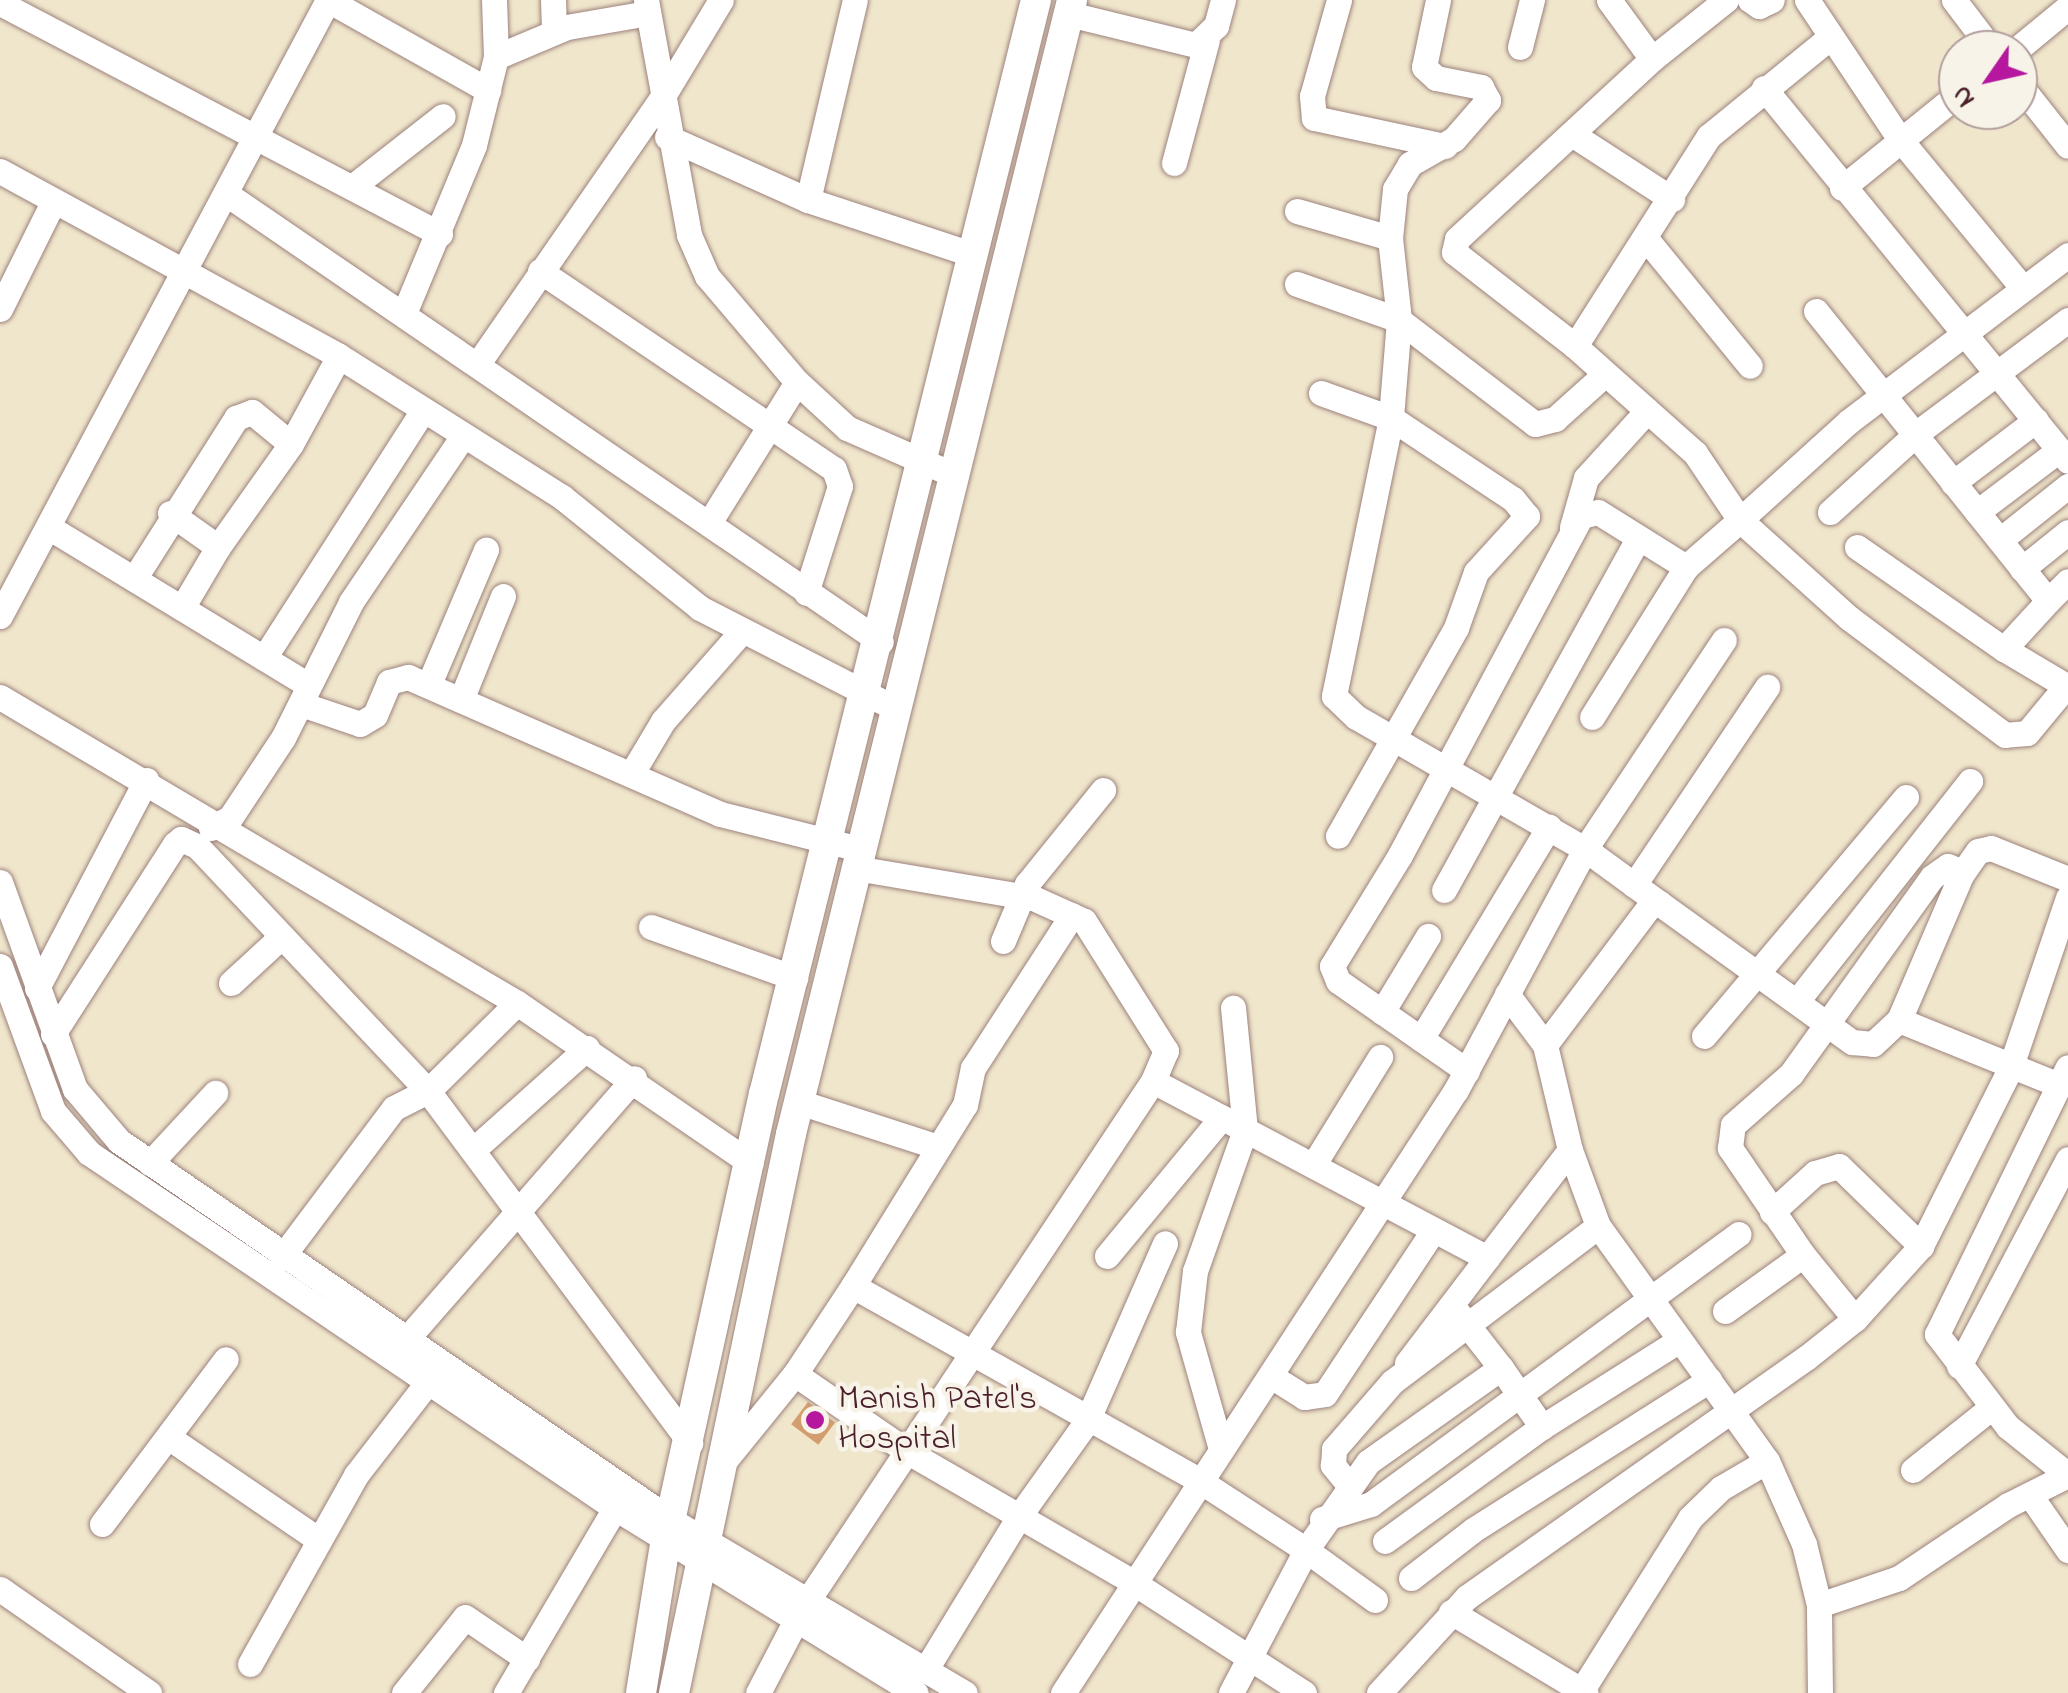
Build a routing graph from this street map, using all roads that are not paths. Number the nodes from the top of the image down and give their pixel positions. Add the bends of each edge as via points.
1 (494, 0) edge
2 (553, 0) edge
3 (721, 0) edge
4 (855, 0) edge
5 (1036, 0) edge
6 (1223, 0) edge
7 (1339, 0) edge
8 (1438, 0) edge
9 (1532, 0) edge
10 (1609, 0) edge
11 (1726, 0) edge
12 (1750, 0) edge
13 (1772, 0) edge
14 (1807, 0) edge
15 (1954, 0) edge
16 (0, 1) edge
17 (647, 7) edge
18 (1071, 7) edge
19 (2068, 7) edge
20 (1977, 30) edge
21 (554, 32) junction
22 (2038, 32) edge
23 (1828, 39) junction
24 (1207, 40) junction
25 (1520, 46) dead end
26 (496, 56) junction
27 (1652, 59) junction
28 (1764, 88) junction
29 (488, 90) junction
30 (660, 101) junction
31 (2038, 108) edge
32 (1938, 109) edge
33 (443, 116) dead end
34 (1576, 136) junction
35 (259, 137) junction
36 (668, 137) junction
37 (1899, 138) junction
38 (1444, 146) junction
39 (2068, 146) edge
40 (1174, 164) dead end
41 (0, 171) edge
42 (352, 187) junction
43 (1842, 188) junction
44 (228, 195) junction
45 (1672, 199) junction
46 (808, 200) junction
47 (53, 202) junction
48 (1297, 211) dead end
49 (440, 234) junction
50 (1390, 238) junction
51 (1648, 241) junction
52 (2068, 255) edge
53 (974, 256) junction
54 (183, 270) junction
55 (540, 271) junction
56 (1297, 284) dead end
57 (2021, 286) junction
58 (0, 309) edge
59 (406, 311) junction
60 (1816, 311) dead end
61 (1399, 320) junction
62 (2068, 320) edge
63 (1965, 331) junction
64 (1575, 346) junction
65 (339, 356) junction
66 (479, 362) junction
67 (1750, 366) dead end
68 (1605, 374) junction
69 (1999, 374) junction
70 (797, 382) junction
71 (1321, 393) dead end
72 (1884, 395) junction
73 (423, 410) junction
74 (1647, 411) junction
75 (1391, 418) junction
76 (2036, 420) junction
77 (771, 427) junction
78 (1917, 433) junction
79 (463, 436) junction
80 (291, 444) junction
81 (2064, 455) edge
82 (939, 469) junction
83 (1954, 483) junction
84 (2068, 486) edge
85 (170, 512) junction
86 (1830, 512) dead end
87 (1977, 512) junction
88 (1740, 520) junction
89 (709, 523) junction
90 (50, 528) junction
91 (1571, 532) junction
92 (2068, 532) edge
93 (1638, 539) junction
94 (2000, 540) junction
95 (218, 547) junction
96 (1857, 547) dead end
97 (486, 550) dead end
98 (1686, 567) junction
99 (2022, 568) junction
100 (134, 578) junction
101 (2068, 581) edge
102 (806, 592) junction
103 (503, 596) dead end
104 (2048, 601) junction
105 (182, 608) junction
106 (0, 616) edge
107 (742, 632) junction
108 (1724, 640) dead end
109 (881, 642) junction
110 (2004, 649) junction
111 (264, 658) junction
112 (428, 684) junction
113 (1767, 686) dead end
114 (2067, 687) edge
115 (864, 692) junction
116 (304, 695) junction
117 (0, 696) edge
118 (461, 700) junction
119 (893, 706) junction
120 (1592, 717) dead end
121 (1396, 738) junction
122 (1447, 767) junction
123 (632, 772) junction
124 (146, 780) junction
125 (1970, 782) dead end
126 (1103, 790) dead end
127 (1492, 792) junction
128 (1906, 797) dead end
129 (222, 823) junction
130 (1548, 827) junction
131 (1338, 836) dead end
132 (181, 839) junction
133 (1584, 849) junction
134 (848, 853) junction
135 (1963, 872) junction
136 (2068, 880) edge
137 (0, 882) edge
138 (1634, 885) junction
139 (1444, 890) dead end
140 (1021, 896) junction
141 (2068, 898) edge
142 (1658, 903) junction
143 (1072, 915) junction
144 (651, 927) dead end
145 (282, 936) junction
146 (1428, 936) dead end
147 (1003, 941) dead end
148 (0, 966) edge
149 (1761, 972) junction
150 (795, 978) junction
151 (231, 983) dead end
152 (37, 988) junction
153 (1507, 994) junction
154 (1797, 1002) junction
155 (517, 1003) junction
156 (1233, 1008) dead end
157 (1382, 1012) junction
158 (1899, 1020) junction
159 (1824, 1021) junction
160 (53, 1034) junction
161 (1704, 1036) dead end
162 (1421, 1039) junction
163 (1545, 1045) junction
164 (588, 1048) junction
165 (1380, 1056) dead end
166 (2010, 1069) junction
167 (1467, 1071) junction
168 (2064, 1076) edge
169 (634, 1078) junction
170 (1153, 1081) junction
171 (428, 1091) junction
172 (215, 1093) dead end
173 (799, 1102) junction
174 (2058, 1116) edge
175 (1222, 1117) junction
176 (1245, 1130) junction
177 (936, 1146) junction
178 (474, 1150) junction
179 (1570, 1150) junction
180 (2068, 1159) edge
181 (150, 1163) junction
182 (752, 1163) junction
183 (1314, 1164) junction
184 (1381, 1202) junction
185 (519, 1210) junction
186 (1772, 1212) junction
187 (1598, 1226) junction
188 (1433, 1231) junction
189 (1738, 1234) dead end
190 (1166, 1244) dead end
191 (1921, 1246) junction
192 (1106, 1256) dead end
193 (1803, 1256) junction
194 (282, 1257) junction
195 (1487, 1258) junction
196 (853, 1286) junction
197 (1649, 1303) junction
198 (1451, 1304) junction
199 (1725, 1311) dead end
200 (1855, 1319) junction
201 (1469, 1326) junction
202 (1678, 1341) junction
203 (404, 1342) junction
204 (968, 1351) junction
205 (226, 1358) dead end
206 (1959, 1366) junction
207 (1501, 1368) junction
208 (795, 1374) junction
209 (1274, 1378) junction
210 (1709, 1380) junction
211 (428, 1382) junction
212 (1392, 1382) junction
213 (1522, 1394) junction
214 (1730, 1407) junction
215 (1992, 1407) junction
216 (1087, 1421) junction
217 (1542, 1427) junction
218 (171, 1439) junction
219 (690, 1443) junction
220 (1221, 1450) junction
221 (908, 1452) junction
222 (1767, 1460) junction
223 (719, 1468) junction
224 (1914, 1470) dead end
225 (2068, 1475) edge
226 (1200, 1481) junction
227 (1349, 1485) junction
228 (2030, 1495) junction
229 (615, 1508) junction
230 (1020, 1516) junction
231 (1322, 1519) junction
232 (102, 1524) dead end
233 (669, 1530) junction
234 (319, 1540) junction
235 (1385, 1541) dead end
236 (701, 1547) junction
237 (1306, 1550) junction
238 (2068, 1550) edge
239 (1412, 1578) dead end
240 (1131, 1581) junction
241 (0, 1588) edge
242 (810, 1597) junction
243 (1375, 1600) dead end
244 (1818, 1606) junction
245 (1451, 1612) junction
246 (796, 1620) junction
247 (1254, 1657) junction
248 (527, 1658) junction
249 (250, 1664) dead end
250 (921, 1681) edge
251 (1583, 1692) edge
252 (148, 1693) edge
253 (404, 1693) edge
254 (506, 1693) edge
255 (641, 1693) edge
256 (674, 1693) edge
257 (758, 1693) edge
258 (965, 1693) edge
259 (1063, 1693) edge
260 (1231, 1693) edge
261 (1304, 1693) edge
262 (1378, 1693) edge
263 (1820, 1693) edge

1 - 26 street
2 - 21 street
3 - 30 street
4 - 46 street
5 - 53 main road
6 - 24 street
7 - 38 street via 1312,96 1314,118
8 - 38 street via 1424,67 1436,78 1481,87 1488,100
9 - 25 street
10 - 27 street
11 - 27 street
12 - 13 street via 1759,6
14 - 23 street
15 - 20 street
16 - 35 street
17 - 21 street
17 - 30 street
18 - 24 street via 1178,43
18 - 82 main road
19 - 22 street
21 - 26 street
23 - 28 street
23 - 37 street
24 - 40 street
26 - 29 street
27 - 34 street
28 - 43 street
28 - 45 street via 1709,136
29 - 35 street via 328,0
29 - 49 street
30 - 36 street
30 - 55 street
31 - 39 street
32 - 37 street
33 - 42 street
34 - 45 street
34 - 64 street via 1457,240 1454,252
35 - 42 street
35 - 44 street
36 - 46 street
36 - 70 street via 696,257
37 - 43 street
37 - 57 street
38 - 50 street via 1410,164 1400,178
41 - 47 street
42 - 49 street
43 - 63 street
44 - 54 street
44 - 59 street
45 - 51 street
46 - 53 street
47 - 54 street
47 - 58 street
48 - 50 street
49 - 59 street
50 - 61 street
51 - 64 street
51 - 67 street
52 - 57 street
53 - 82 main road
54 - 65 street
54 - 90 street
55 - 66 street
55 - 77 street
56 - 61 street
57 - 63 street
59 - 66 street
60 - 72 street
61 - 68 street via 1535,424 1555,420
61 - 75 street
62 - 69 street
63 - 69 street
63 - 72 street
64 - 68 street
65 - 73 street
65 - 80 street
66 - 89 street
68 - 74 street
69 - 76 street
69 - 78 street
70 - 77 street
70 - 82 street via 847,428
71 - 75 street
72 - 78 street
72 - 88 street
73 - 79 street
73 - 111 street
74 - 88 street via 1695,454
74 - 91 street via 1586,478
75 - 121 street via 1334,696
75 - 121 street via 1513,499 1527,516 1476,572 1456,628
76 - 81 street
76 - 83 street
77 - 89 street
77 - 102 street via 839,476
78 - 83 street
78 - 86 street
79 - 107 street via 562,496 700,608
79 - 116 street via 369,574
80 - 85 street via 244,411
80 - 95 street
81 - 87 street
82 - 109 main road
82 - 119 main road
83 - 87 street
84 - 94 street
85 - 95 street
85 - 100 street
87 - 94 street
88 - 98 street
88 - 114 street via 1849,618 2005,735 2027,734
89 - 102 street
90 - 100 street
90 - 106 street
91 - 93 street via 1581,516 1598,512
91 - 122 street
92 - 99 street
93 - 98 street
93 - 127 street
94 - 99 street
95 - 105 street
96 - 110 street
97 - 112 street
98 - 120 street
99 - 104 street
100 - 105 street
101 - 104 street
102 - 109 street
103 - 118 street
104 - 110 street
105 - 111 street
107 - 115 street
107 - 123 street via 664,722
108 - 133 street
109 - 115 main road
110 - 114 street
111 - 116 street
112 - 116 street via 397,678 383,691 375,715 360,724
112 - 118 street
113 - 138 street
115 - 119 street
115 - 134 main road
116 - 129 street
117 - 124 street
118 - 123 street
119 - 134 main road
121 - 122 street
121 - 131 street
122 - 127 street
122 - 157 street via 1332,966 1338,981
123 - 134 street via 741,822
124 - 129 street
124 - 152 street
125 - 154 street
126 - 140 street
127 - 130 street
127 - 139 street
128 - 149 street
129 - 132 street
129 - 155 street
130 - 133 street
130 - 162 street
132 - 145 street via 198,846
132 - 160 street
133 - 138 street
133 - 153 street
134 - 140 street
134 - 150 main road
134 - 173 main road
135 - 136 street via 1978,852 1991,848
135 - 158 street
135 - 159 street via 1948,866 1932,876
137 - 152 street
138 - 142 street
140 - 143 street
140 - 147 street
141 - 166 street
142 - 149 street
142 - 163 street
143 - 170 street via 1094,932 1164,1042 1166,1058
143 - 177 street via 973,1068 965,1106
144 - 150 street
145 - 151 street
145 - 171 street
146 - 157 street
148 - 211 street via 53,1112 89,1153
149 - 154 street
149 - 161 street
150 - 182 main road
152 - 160 street
153 - 163 street
153 - 167 street
154 - 159 street
155 - 164 street
155 - 171 street
156 - 176 street
157 - 162 street
158 - 159 street via 1873,1044 1862,1045
158 - 166 street
159 - 186 street via 1790,1074 1728,1136
160 - 181 street via 84,1106
162 - 167 street
163 - 179 street
164 - 169 street
164 - 178 street
165 - 183 street
166 - 168 street
166 - 191 street
167 - 184 street
168 - 174 street
169 - 182 street
169 - 185 street
170 - 175 street
170 - 204 street
171 - 178 street
171 - 194 street via 394,1108
172 - 181 street
173 - 177 street
173 - 223 main road
174 - 206 street via 1938,1325
175 - 176 street
175 - 192 street
176 - 183 street
176 - 220 street via 1195,1271 1188,1332
177 - 196 street
178 - 185 street
179 - 187 street
179 - 195 street
180 - 206 street
181 - 194 street
182 - 219 main road
183 - 184 street
184 - 188 street
184 - 209 street
185 - 203 street
185 - 219 street
186 - 191 street via 1814,1173 1839,1166
186 - 193 street
187 - 197 street
187 - 201 street
188 - 195 street
188 - 209 street via 1325,1394 1304,1397
189 - 197 street
190 - 216 street
191 - 200 street
193 - 199 street
193 - 200 street
194 - 203 street
195 - 198 street
196 - 204 street
196 - 208 street
197 - 202 street
197 - 213 street
198 - 201 street
198 - 212 street
200 - 214 street
201 - 207 street
201 - 212 street
202 - 210 street
202 - 217 street
203 - 233 street
204 - 216 street
204 - 221 street
205 - 218 street
206 - 215 street
207 - 213 street
207 - 227 street via 1368,1462
208 - 221 street
208 - 223 street
209 - 220 street
210 - 214 street
210 - 239 street via 1473,1530
211 - 229 street
211 - 234 street via 356,1475
212 - 227 street via 1334,1449 1333,1465
213 - 217 street
213 - 231 street via 1371,1504
214 - 222 street
214 - 245 street
215 - 224 street
215 - 225 street via 2025,1445
216 - 226 street
216 - 230 street
217 - 235 street
218 - 232 street
218 - 234 street
219 - 233 main road
220 - 226 street
221 - 230 street
221 - 242 street
222 - 244 street via 1804,1544
222 - 251 street via 1720,1488 1690,1518
223 - 236 main road
225 - 228 street
226 - 237 street
226 - 240 street
227 - 231 street
228 - 238 street
228 - 244 street via 1899,1578
229 - 233 street
229 - 248 street
230 - 240 street
230 - 250 street
231 - 237 street
233 - 236 street
233 - 255 main road
234 - 249 street
236 - 242 street
236 - 246 street
236 - 256 main road
237 - 243 street
237 - 247 street
240 - 247 street
240 - 259 street
241 - 252 street
242 - 250 street
244 - 263 street
245 - 251 street
245 - 262 street
246 - 250 street
246 - 257 street
247 - 260 street
247 - 261 street
248 - 253 street via 464,1617
248 - 254 street
250 - 258 street

